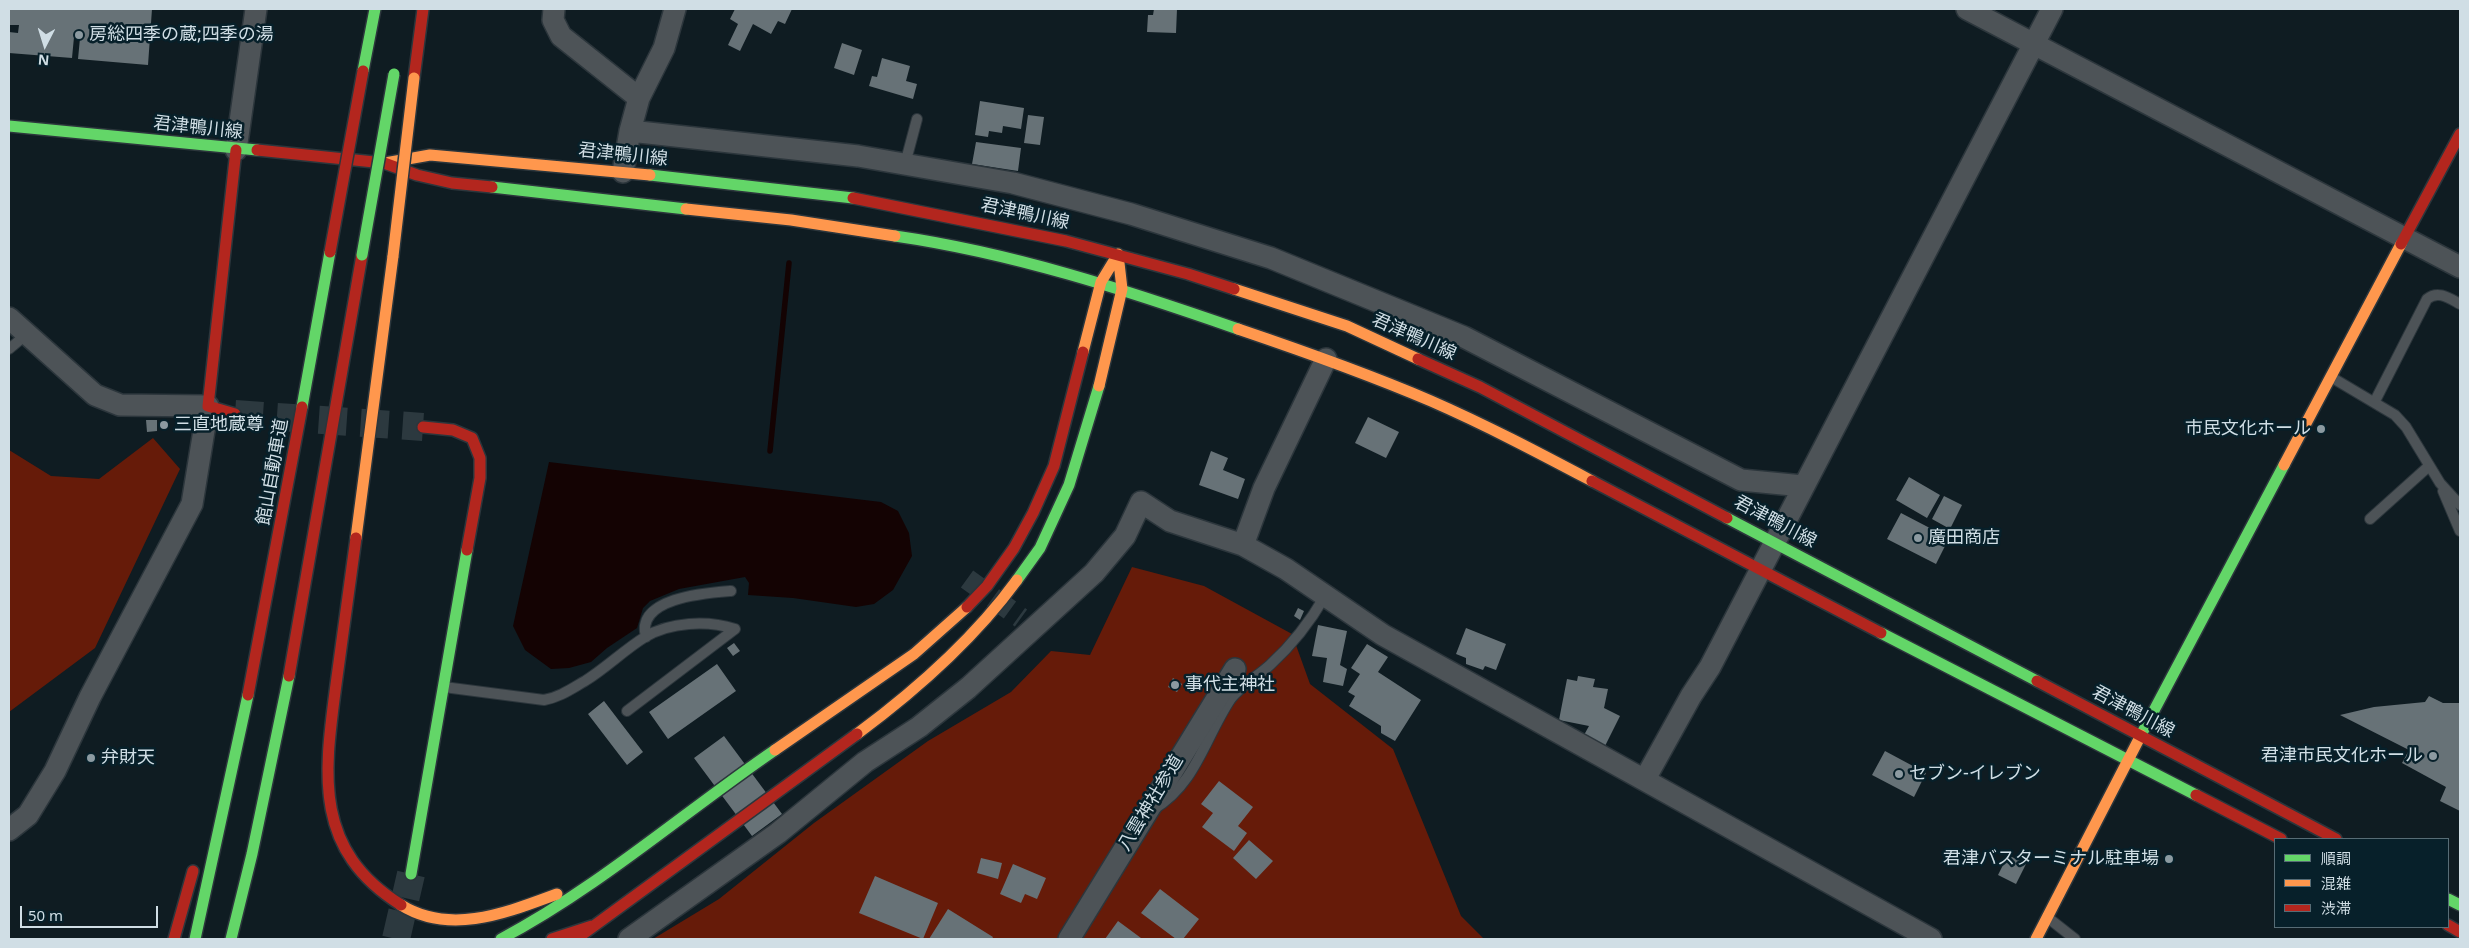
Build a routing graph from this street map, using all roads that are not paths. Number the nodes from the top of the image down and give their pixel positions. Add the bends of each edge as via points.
1 (256, 9) edge
2 (375, 9) edge
3 (423, 9) edge
4 (554, 9) edge
5 (675, 9) edge
6 (1967, 9) edge
7 (2052, 9) edge
8 (2034, 43) junction
9 (395, 69) dead end
10 (639, 98) junction
11 (917, 120) dead end
12 (9, 126) edge
13 (630, 132) junction
14 (2460, 134) edge
15 (236, 150) junction
16 (384, 163) junction
17 (905, 164) junction
18 (623, 172) junction
19 (2405, 238) junction
20 (1118, 254) junction
21 (2460, 267) edge
22 (1101, 282) junction
23 (1122, 289) junction
24 (2460, 304) edge
25 (9, 318) edge
26 (26, 334) junction
27 (9, 349) edge
28 (1326, 359) junction
29 (2331, 377) junction
30 (2374, 401) junction
31 (208, 406) junction
32 (236, 414) tunnel mouth
33 (423, 427) tunnel mouth
34 (2429, 466) junction
35 (2440, 483) junction
36 (1803, 486) junction
37 (2460, 505) edge
38 (2370, 519) dead end
39 (2460, 531) edge
40 (1774, 542) junction
41 (1243, 545) junction
42 (275, 560) junction
43 (1759, 570) junction
44 (731, 591) dead end
45 (1325, 596) junction
46 (646, 637) junction
47 (1235, 668) dead end
48 (443, 687) junction
49 (627, 711) dead end
50 (2140, 735) junction
51 (2127, 760) junction
52 (218, 776) dead end
53 (1645, 779) junction
54 (1145, 814) junction
55 (9, 830) edge
56 (2279, 838) edge
57 (2334, 838) edge
58 (195, 862) dead end
59 (411, 874) tunnel mouth
60 (598, 879) junction
61 (2449, 900) edge
62 (2460, 906) edge
63 (2047, 916) junction
64 (598, 924) junction
65 (2449, 926) edge
66 (2460, 932) edge
67 (174, 939) edge
68 (195, 939) edge
69 (231, 939) edge
70 (501, 939) edge
71 (552, 939) edge
72 (576, 939) edge
73 (629, 939) edge
74 (1069, 939) edge
75 (1931, 939) edge
76 (2036, 939) edge
77 (2075, 939) edge

1 - 15 street
2 - 42 main road, 館山自動車道, bridge
3 - 60 main road, bridge via 329,732 327,785 334,824 351,861 377,890 397,904 422,914 458,920 497,916
4 - 10 street via 553,20 562,36
5 - 10 street via 664,48
6 - 8 street
7 - 8 street
8 - 19 street
8 - 36 street
9 - 69 main road, bridge via 274,755
10 - 13 street
11 - 17 lane
12 - 15 main road, 君津鴨川線
13 - 17 street via 858,156
13 - 18 street
14 - 19 main road
15 - 16 main road, 君津鴨川線
15 - 31 main road
16 - 18 main road, 君津鴨川線 via 430,154
16 - 22 main road, 君津鴨川線 via 452,183 791,220 904,237
17 - 36 street via 1013,183 1131,214 1271,258 1464,337 1741,480
18 - 20 main road, 君津鴨川線 via 862,199 1066,240
19 - 21 street
19 - 29 main road
20 - 22 main road
20 - 23 main road
20 - 40 main road, 君津鴨川線 via 1347,326 1480,386
22 - 23 main road, 君津鴨川線
22 - 60 main road via 1054,466 1014,548 987,586 959,616 914,654 741,773
23 - 28 main road, 君津鴨川線
23 - 64 main road via 1095,405 1068,485 1040,548 997,607 904,700
24 - 30 lane via 2442,294 2433,294 2427,299
25 - 26 street
26 - 27 lane
26 - 31 street via 106,401 120,405
28 - 41 street via 1264,488
28 - 43 main road, 君津鴨川線 via 1432,401 1516,440
29 - 30 lane
29 - 50 main road
30 - 34 lane via 2406,427
31 - 32 main road
31 - 55 street via 192,504 55,771 28,815
33 - 48 main road via 452,430 472,438 480,458 480,478
34 - 35 lane
34 - 38 lane
35 - 37 lane
35 - 39 lane
36 - 40 street
40 - 43 street
40 - 50 main road, 君津鴨川線
41 - 45 street
41 - 73 street via 1170,521 1142,502 1125,536 1100,566 1026,624 968,688 919,727 865,762 778,833
42 - 52 main road
42 - 68 main road, 館山自動車道
43 - 51 main road, 君津鴨川線
43 - 53 street via 1710,667
44 - 46 lane via 677,599 652,611 643,626
45 - 53 street via 1382,635
45 - 54 lane via 1312,619 1282,654 1230,699 1182,786 1168,801
46 - 48 lane via 559,697 544,700
46 - 49 lane via 690,623 722,624 735,629
47 - 54 street, 八雲神社参道
48 - 59 main road
50 - 51 main road
50 - 57 main road, 君津鴨川線
51 - 56 main road, 君津鴨川線
51 - 63 main road
53 - 75 street
54 - 74 street, 八雲神社参道
58 - 67 main road
60 - 70 main road via 537,920
61 - 62 main road
63 - 76 main road
63 - 77 lane
64 - 71 main road
64 - 72 main road
65 - 66 main road

